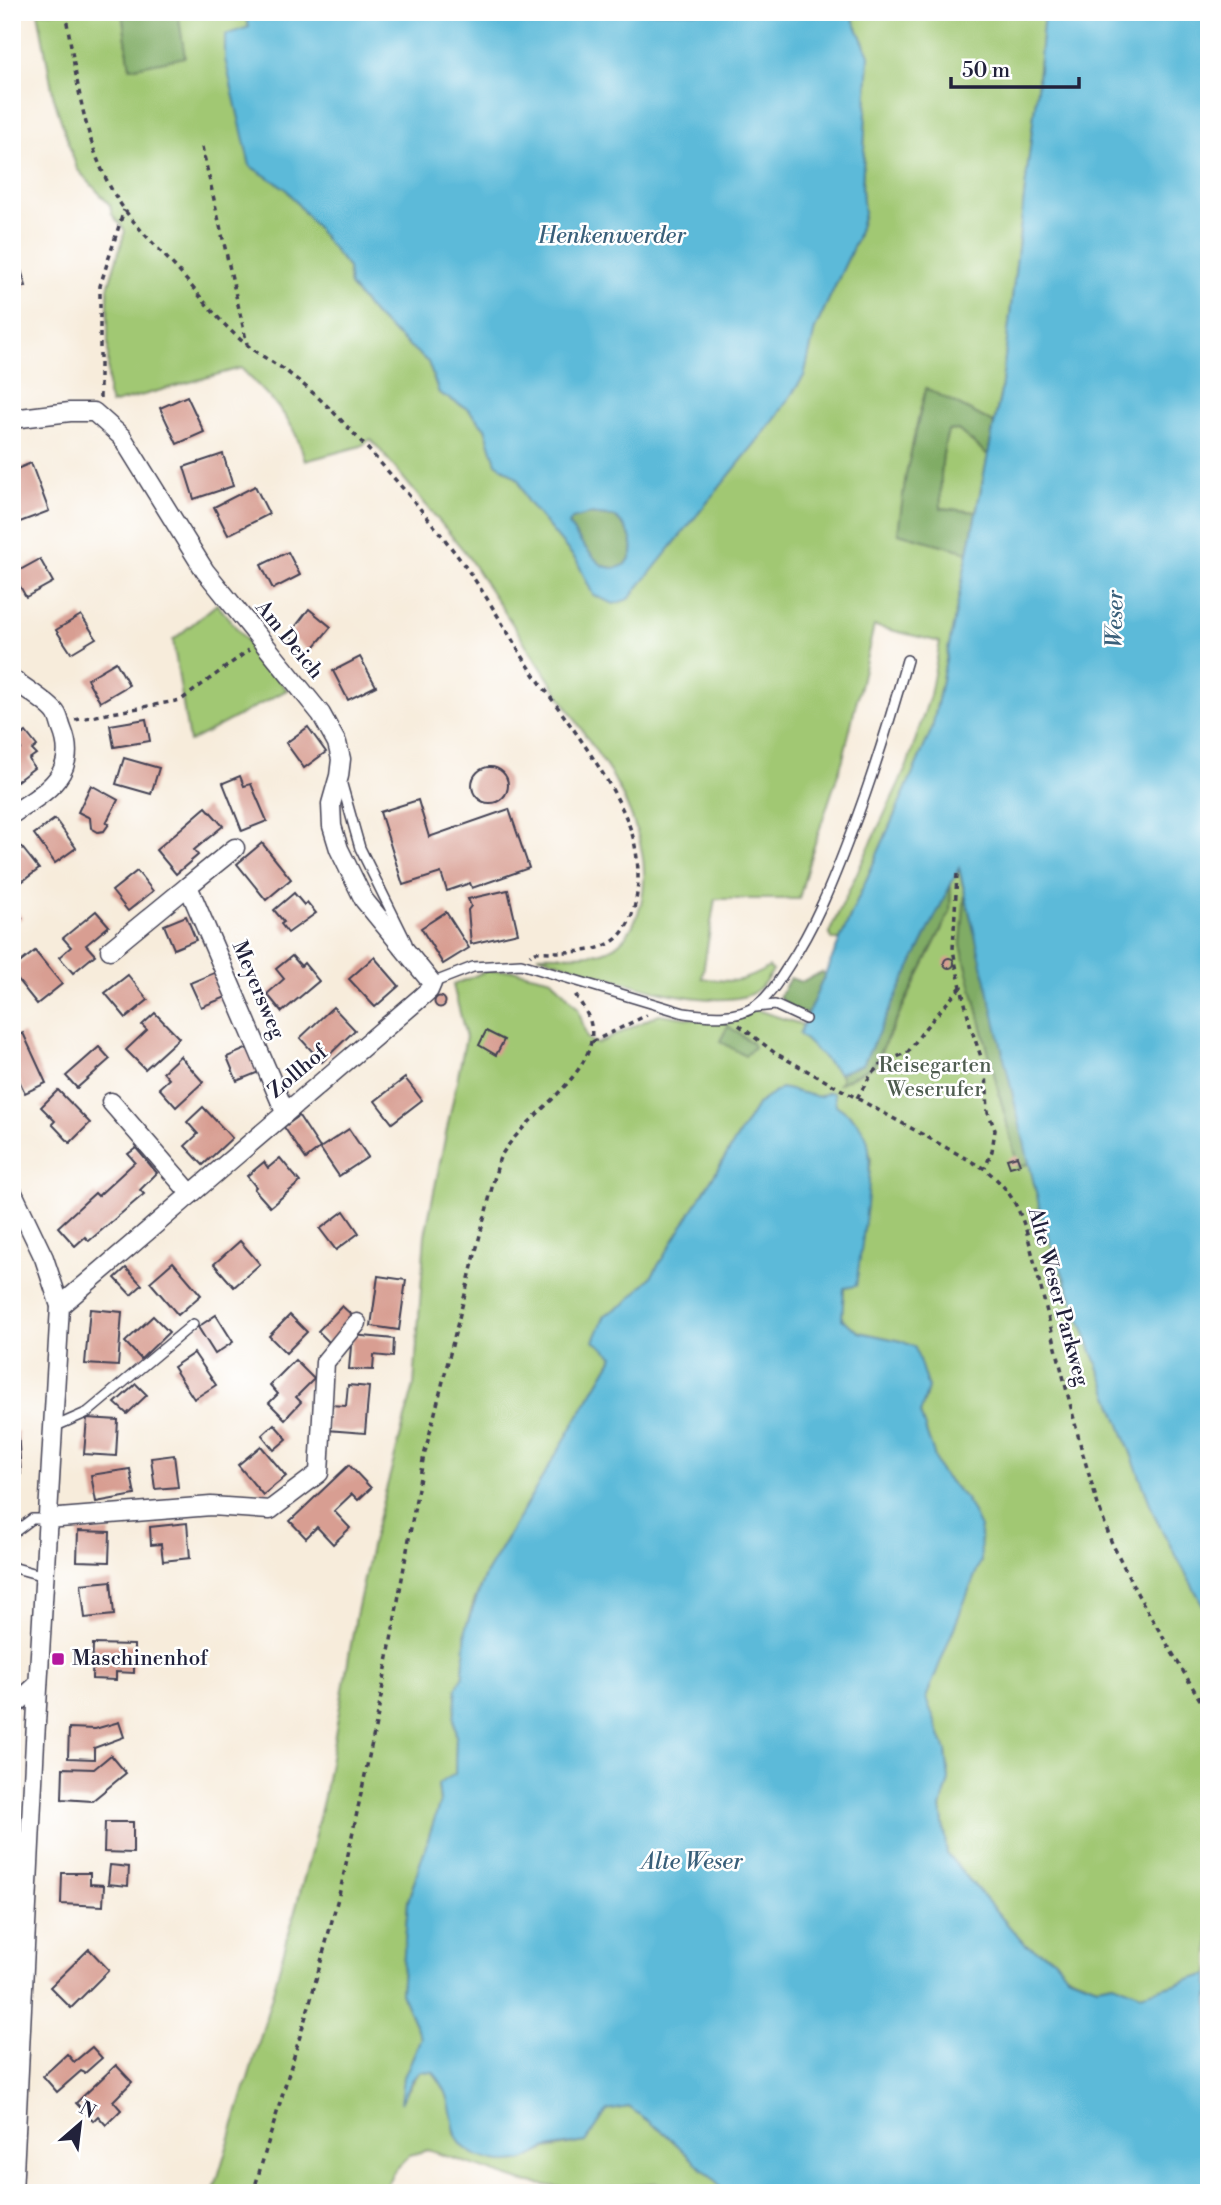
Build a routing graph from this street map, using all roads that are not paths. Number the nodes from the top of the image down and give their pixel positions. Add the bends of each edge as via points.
1 (12, 419) edge
2 (907, 660) dead end
3 (14, 681) edge
4 (12, 814) edge
5 (235, 848) dead end
6 (188, 886) junction
7 (110, 950) dead end
8 (432, 983) junction
9 (755, 1007) junction
10 (805, 1019) dead end
11 (111, 1102) dead end
12 (285, 1112) junction
13 (12, 1191) edge
14 (191, 1194) junction
15 (60, 1306) junction
16 (357, 1322) dead end
17 (193, 1324) dead end
18 (52, 1428) junction
19 (47, 1519) junction
20 (12, 1534) edge
21 (12, 1567) edge
22 (44, 1576) junction
23 (38, 1684) junction
24 (12, 1708) edge
25 (13, 2193) edge

1 - 8 street, Am Deich via 94,412 122,437 205,571 321,714 341,759 331,804 339,849 364,900
2 - 9 lane via 880,756 820,912 771,993
3 - 4 street via 55,712 67,745 64,768 51,786
5 - 6 street
6 - 7 street
6 - 12 street, Meyersweg
8 - 9 lane via 472,967 521,964 660,1007 709,1016
8 - 12 street, Zollhof
9 - 10 lane via 775,1005
11 - 14 street
12 - 14 street, Zollhof
13 - 15 street via 44,1258
14 - 15 street, Zollhof
15 - 18 street
16 - 19 street via 325,1362 319,1473 270,1510 211,1506
17 - 18 lane via 88,1412
18 - 19 street
19 - 20 lane via 32,1519
19 - 22 street
21 - 22 lane
22 - 23 street
23 - 24 street
23 - 25 street

